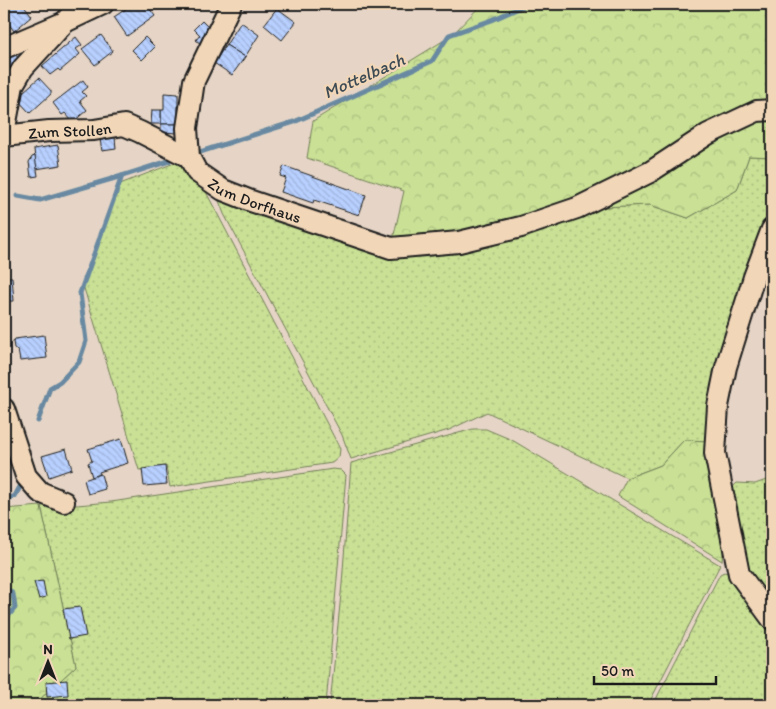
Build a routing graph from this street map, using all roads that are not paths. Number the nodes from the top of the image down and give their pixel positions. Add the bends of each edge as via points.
1 (80, 4) edge
2 (103, 4) edge
3 (231, 4) edge
4 (65, 22) junction
5 (4, 48) edge
6 (772, 110) edge
7 (4, 132) edge
8 (4, 136) edge
9 (189, 157) junction
10 (772, 229) edge
11 (4, 409) edge
12 (64, 502) dead end
13 (772, 619) edge

1 - 4 street, Zum Stollen
2 - 4 street
3 - 9 street via 194,82 187,128
4 - 5 street
4 - 7 street, Zum Stollen via 23,68 13,85
6 - 9 street, Zum Dorfhaus via 757,111 708,134 650,172 577,208 521,227 459,242 391,248 223,190 196,172
8 - 9 street, Zum Stollen via 124,125
10 - 13 street via 726,367 718,406 715,453 738,574
11 - 12 street via 26,476 40,492

